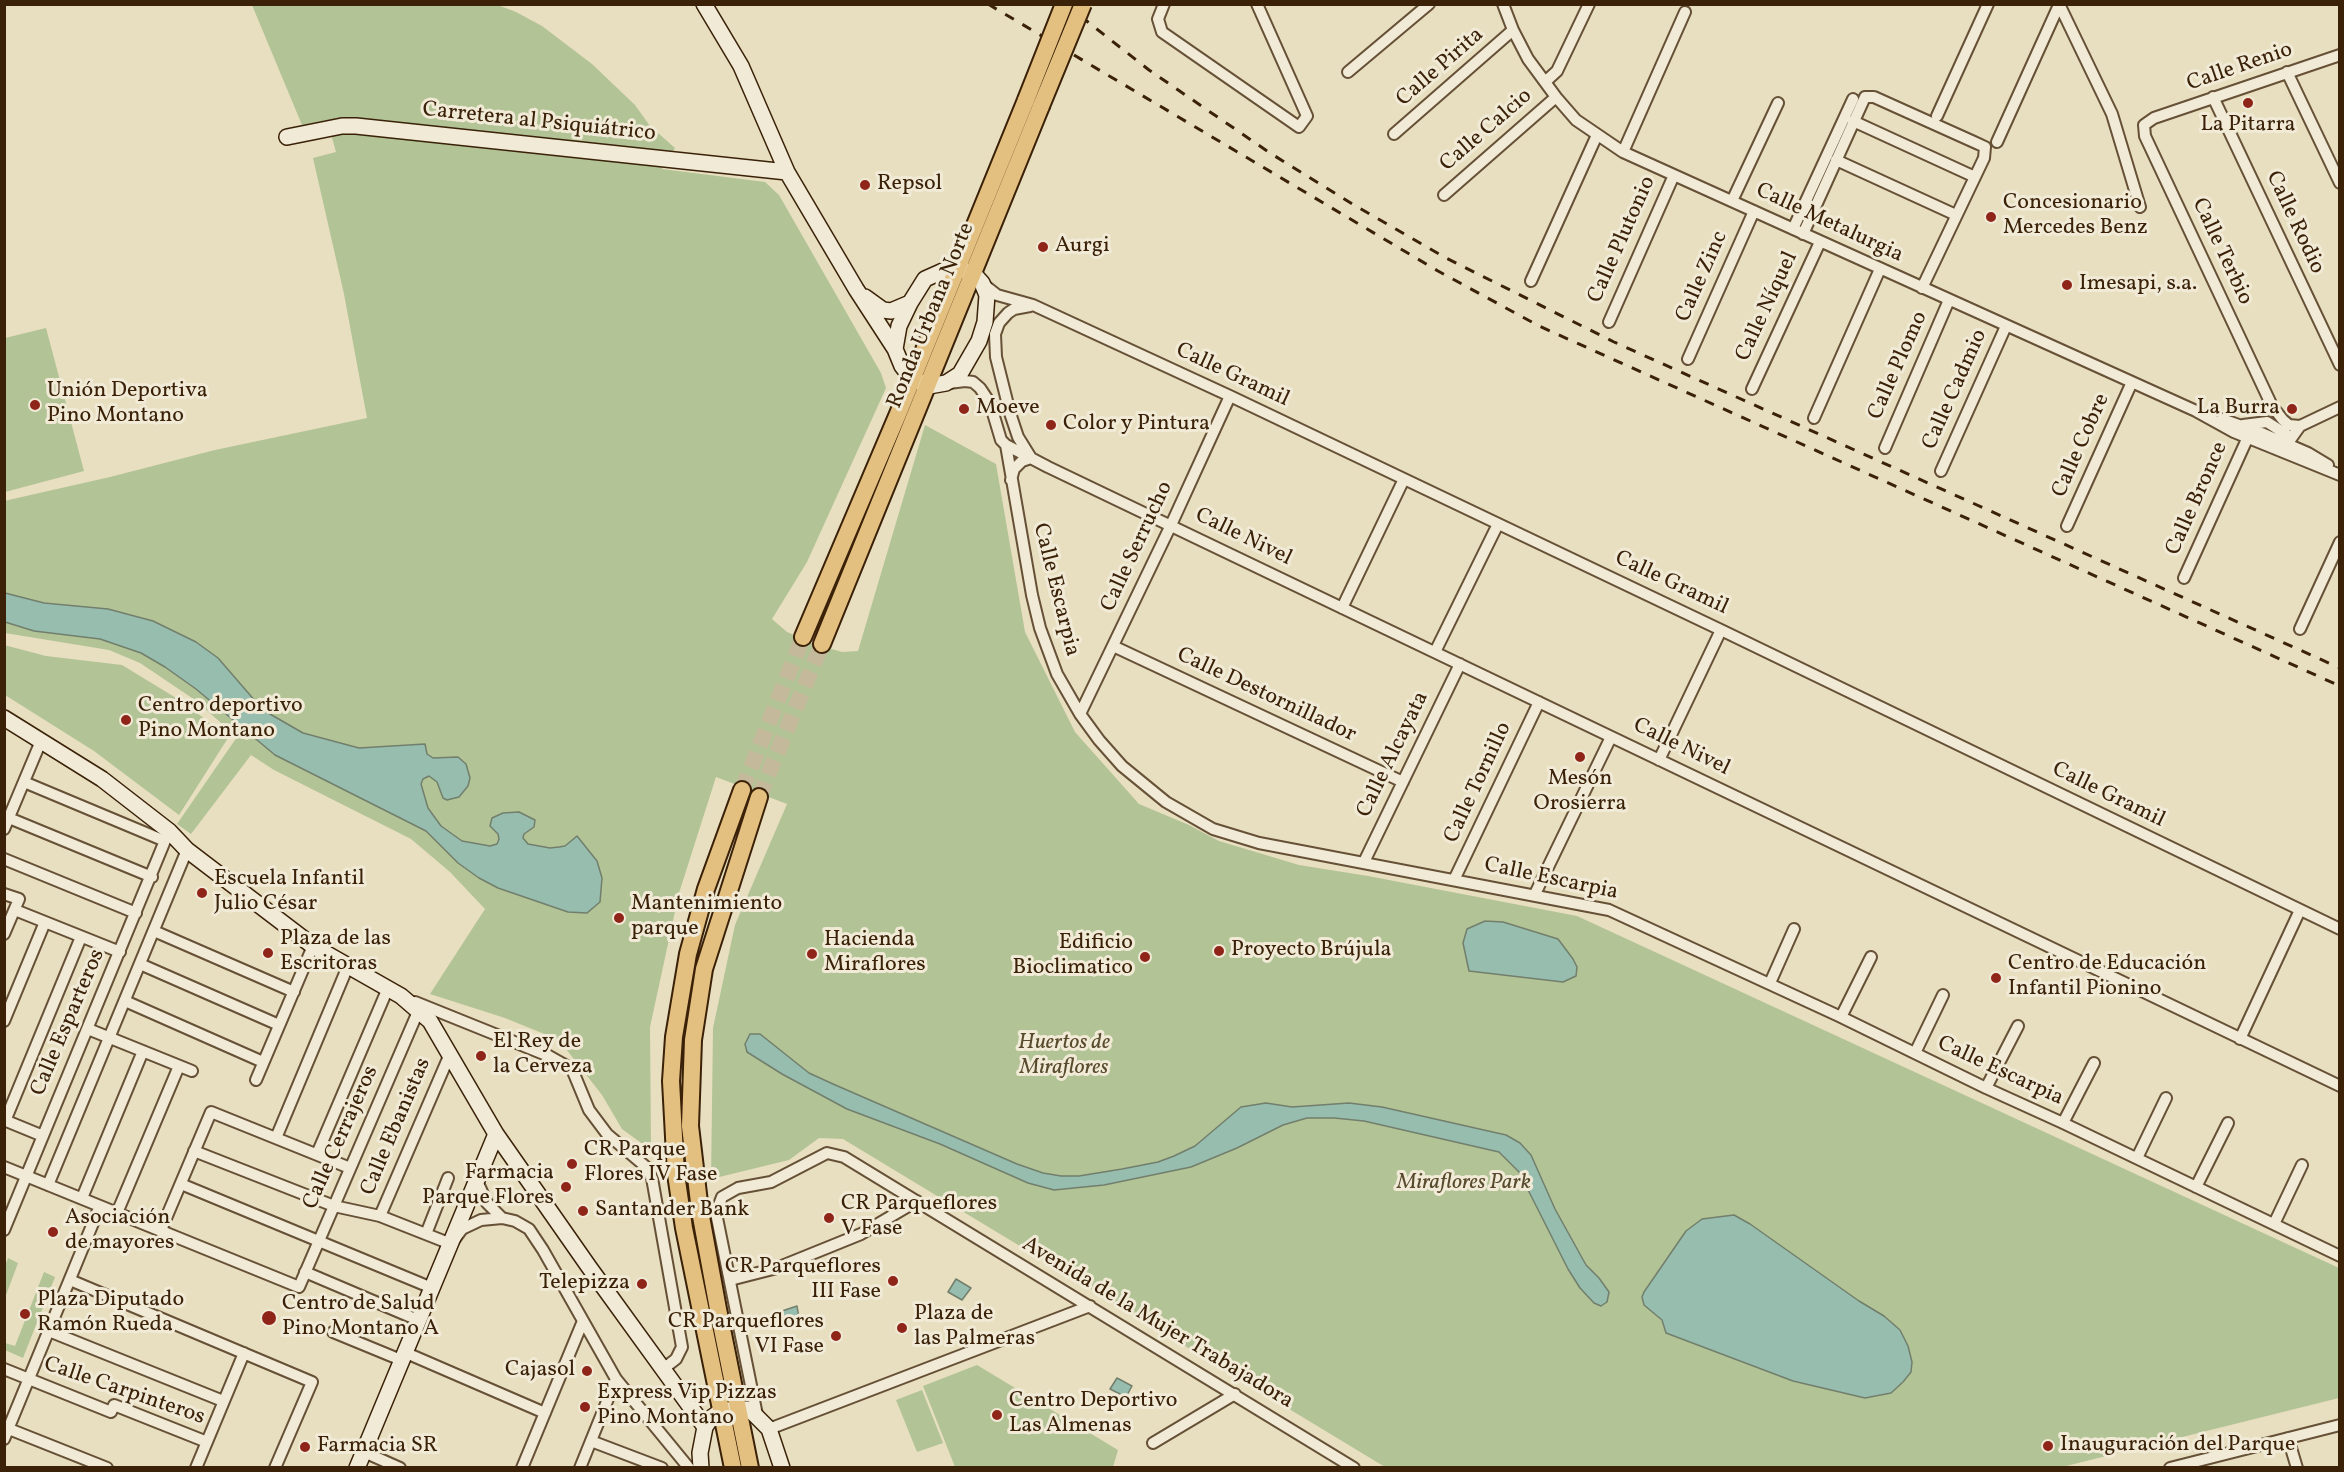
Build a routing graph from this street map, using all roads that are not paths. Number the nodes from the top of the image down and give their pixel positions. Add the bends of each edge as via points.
1 (704, 4) edge
2 (1064, 4) edge
3 (1083, 4) edge
4 (1164, 4) edge
5 (1257, 4) edge
6 (1429, 4) edge
7 (1503, 4) edge
8 (1589, 4) edge
9 (1988, 4) edge
10 (2059, 5) edge
11 (1685, 12) dead end
12 (1513, 30) junction
13 (2340, 55) edge
14 (1348, 72) dead end
15 (2287, 72) junction
16 (1545, 82) junction
17 (1556, 97) junction
18 (2213, 98) junction
19 (1854, 99) dead end
20 (1033, 103) junction
21 (1778, 103) dead end
22 (1937, 116) dead end
23 (2154, 118) joint
24 (1853, 121) junction
25 (1394, 134) dead end
26 (1597, 135) junction
27 (287, 137) dead end
28 (1997, 142) dead end
29 (1623, 152) junction
30 (1836, 160) junction
31 (787, 172) junction
32 (1674, 175) junction
33 (1975, 177) junction
34 (2340, 183) edge
35 (1444, 195) dead end
36 (1732, 201) junction
37 (2140, 207) dead end
38 (1754, 211) junction
39 (1956, 215) junction
40 (1798, 231) junction
41 (1820, 242) junction
42 (956, 268) junction
43 (1880, 269) junction
44 (977, 278) junction
45 (1531, 281) dead end
46 (1922, 288) junction
47 (856, 289) junction
48 (1949, 300) junction
49 (910, 303) junction
50 (1033, 305) junction
51 (1609, 322) dead end
52 (2006, 326) junction
53 (895, 349) junction
54 (1688, 359) dead end
55 (2340, 364) edge
56 (912, 379) junction
57 (2132, 382) junction
58 (946, 383) junction
59 (929, 386) junction
60 (1752, 389) dead end
61 (1230, 396) junction
62 (2272, 406) junction
63 (2340, 407) edge
64 (2196, 411) junction
65 (1815, 418) dead end
66 (2267, 422) junction
67 (2238, 424) junction
68 (2300, 426) junction
69 (2248, 437) junction
70 (1006, 445) junction
71 (2292, 445) junction
72 (1885, 448) dead end
73 (1032, 458) junction
74 (1941, 471) dead end
75 (2340, 473) edge
76 (1404, 479) junction
77 (1011, 483) junction
78 (1498, 524) junction
79 (1171, 525) junction
80 (2067, 526) dead end
81 (2340, 542) edge
82 (2184, 578) dead end
83 (1342, 608) junction
84 (2300, 629) dead end
85 (1721, 630) junction
86 (803, 637) tunnel mouth
87 (822, 644) tunnel mouth
88 (1113, 646) junction
89 (1435, 652) junction
90 (1460, 664) junction
91 (1539, 702) junction
92 (1080, 714) junction
93 (4, 718) edge
94 (1611, 736) junction
95 (41, 741) junction
96 (1659, 760) junction
97 (24, 782) junction
98 (1403, 782) junction
99 (742, 790) tunnel mouth
100 (759, 797) tunnel mouth
101 (9, 818) junction
102 (4, 829) edge
103 (167, 836) junction
104 (187, 850) junction
105 (4, 859) edge
106 (1364, 862) junction
107 (152, 877) junction
108 (1454, 880) junction
109 (4, 894) edge
110 (1535, 894) junction
111 (15, 910) junction
112 (2300, 910) junction
113 (136, 913) junction
114 (45, 922) junction
115 (1794, 929) dead end
116 (2340, 929) edge
117 (154, 931) junction
118 (4, 934) edge
119 (81, 937) junction
120 (313, 946) junction
121 (120, 952) junction
122 (1871, 957) dead end
123 (140, 964) junction
124 (348, 966) junction
125 (1770, 983) junction
126 (294, 992) junction
127 (395, 992) junction
128 (1942, 995) dead end
129 (124, 1001) junction
130 (420, 1008) junction
131 (1841, 1017) junction
132 (4, 1021) edge
133 (279, 1025) junction
134 (2018, 1026) dead end
135 (88, 1029) junction
136 (109, 1038) junction
137 (2240, 1039) junction
138 (143, 1051) junction
139 (1915, 1053) junction
140 (450, 1054) junction
141 (263, 1062) junction
142 (2094, 1063) dead end
143 (179, 1066) junction
144 (192, 1071) dead end
145 (256, 1080) dead end
146 (2340, 1086) edge
147 (1986, 1088) junction
148 (2166, 1098) dead end
149 (5, 1121) edge
150 (2063, 1123) junction
151 (2228, 1123) dead end
152 (496, 1134) junction
153 (43, 1136) junction
154 (276, 1138) junction
155 (194, 1151) junction
156 (317, 1154) junction
157 (2137, 1158) junction
158 (2302, 1165) dead end
159 (4, 1167) edge
160 (350, 1168) junction
161 (27, 1176) junction
162 (448, 1178) dead end
163 (477, 1182) junction
164 (181, 1184) junction
165 (48, 1185) junction
166 (2196, 1186) junction
167 (82, 1198) junction
168 (917, 1201) junction
169 (9, 1205) edge
170 (100, 1206) junction
171 (334, 1206) junction
172 (117, 1213) junction
173 (380, 1216) junction
174 (502, 1218) junction
175 (2274, 1224) junction
176 (4, 1230) edge
177 (161, 1230) junction
178 (426, 1234) junction
179 (318, 1241) junction
180 (451, 1244) junction
181 (2340, 1256) edge
182 (305, 1272) junction
183 (70, 1280) junction
184 (730, 1280) junction
185 (432, 1287) junction
186 (1090, 1306) junction
187 (418, 1320) junction
188 (582, 1321) junction
189 (49, 1331) junction
190 (333, 1332) dead end
191 (244, 1353) junction
192 (403, 1356) junction
193 (663, 1369) junction
194 (6, 1373) edge
195 (29, 1379) junction
196 (616, 1379) junction
197 (1235, 1394) junction
198 (223, 1401) junction
199 (729, 1410) junction
200 (545, 1413) junction
201 (757, 1415) junction
202 (2340, 1425) edge
203 (705, 1427) junction
204 (769, 1429) junction
205 (7, 1434) edge
206 (2288, 1438) junction
207 (591, 1441) junction
208 (207, 1442) junction
209 (1153, 1443) dead end
210 (364, 1452) junction
211 (2189, 1465) edge
212 (107, 1467) edge
213 (196, 1467) edge
214 (275, 1467) edge
215 (357, 1467) edge
216 (400, 1467) edge
217 (522, 1467) edge
218 (580, 1467) edge
219 (662, 1467) edge
220 (689, 1467) edge
221 (701, 1467) edge
222 (733, 1467) edge
223 (750, 1467) edge
224 (782, 1467) edge
225 (1354, 1467) edge
226 (2169, 1467) edge
227 (2297, 1467) edge

1 - 31 street via 741,66
2 - 20 main road, Ronda Urbana Norte, bridge
3 - 20 main road, Ronda Urbana Norte, bridge
4 - 5 street via 1158,19 1162,32 1299,127 1307,116
6 - 14 street
7 - 12 street, Calle Metalurgia
8 - 16 street via 1557,71
9 - 22 street
10 - 28 street
10 - 37 street via 2112,114
11 - 29 street
12 - 16 street, Calle Metalurgia
12 - 25 street, Calle Pirita
13 - 15 street, Calle Renio
15 - 18 street, Calle Renio
15 - 34 street
16 - 17 street, Calle Metalurgia
17 - 26 street, Calle Metalurgia via 1576,120
17 - 35 street, Calle Calcio
18 - 23 street, Calle Renio
18 - 55 street, Calle Rodio
19 - 40 street
20 - 42 main road, Ronda Urbana Norte
20 - 44 main road, Ronda Urbana Norte
21 - 36 street
23 - 62 street, Calle Terbio via 2144,125 2145,136
24 - 30 street
24 - 33 street
24 - 33 street via 1868,96 1985,147
26 - 29 street, Calle Metalurgia
26 - 45 street
27 - 31 street, Carretera al Psiquiátrico via 356,126
29 - 32 street, Calle Metalurgia
30 - 39 street
30 - 40 street
31 - 47 street
32 - 36 street, Calle Metalurgia
32 - 51 street, Calle Plutonio
33 - 39 street
36 - 38 street, Calle Metalurgia
38 - 40 street, Calle Metalurgia
38 - 54 street, Calle Zinc
39 - 46 street
40 - 41 street, Calle Metalurgia
41 - 43 street, Calle Metalurgia
41 - 60 street, Calle Níquel
42 - 44 street
42 - 49 street via 925,279
42 - 56 main road, Ronda Urbana Norte
43 - 46 street, Calle Metalurgia
43 - 65 street
44 - 50 street, Calle Gramil via 997,295
44 - 58 street via 987,295 988,309 979,341 960,374
44 - 59 main road, Ronda Urbana Norte
46 - 48 street, Calle Metalurgia
47 - 49 street via 883,310
47 - 53 street
48 - 52 street, Calle Metalurgia
48 - 72 street, Calle Plomo
49 - 53 street via 899,326
50 - 61 street, Calle Gramil
50 - 73 street via 1008,313 999,323 994,344 1018,438
52 - 57 street, Calle Metalurgia
52 - 74 street, Calle Cadmio
53 - 56 street
56 - 59 street
56 - 86 main road, Ronda Urbana Norte
57 - 64 street, Calle Metalurgia
57 - 80 street, Calle Cobre
58 - 59 street
58 - 70 street, Calle Escarpia via 973,382 980,388
59 - 87 main road, Ronda Urbana Norte
61 - 76 street, Calle Gramil
61 - 79 street, Calle Serrucho
62 - 66 street
62 - 68 street via 2289,425
63 - 68 street
64 - 67 street, Calle Metalurgia
64 - 69 street, Calle Metalurgia
66 - 67 street
66 - 71 street via 2280,428
67 - 71 street, Calle Metalurgia
68 - 71 street
68 - 71 street via 2299,444
69 - 71 street via 2256,435 2281,446
69 - 75 street, Calle Metalurgia
69 - 82 street, Calle Bronce
70 - 73 street, Calle Nivel
70 - 77 street, Calle Escarpia
71 - 75 street, Calle Metalurgia
73 - 77 street via 1014,469
73 - 79 street, Calle Nivel
76 - 78 street, Calle Gramil
76 - 83 street
77 - 92 street, Calle Escarpia via 1040,628 1057,674
78 - 85 street, Calle Gramil
78 - 89 street
79 - 83 street, Calle Nivel
79 - 88 street, Calle Serrucho
81 - 84 street
83 - 89 street, Calle Nivel
85 - 96 street
85 - 112 street, Calle Gramil
88 - 92 street, Calle Serrucho
88 - 98 street, Calle Destornillador
89 - 90 street, Calle Nivel
90 - 91 street, Calle Nivel
90 - 98 street, Calle Alcayata
91 - 94 street, Calle Nivel
91 - 108 street, Calle Tornillo
92 - 106 street, Calle Escarpia via 1122,765 1166,802 1213,829 1282,848
93 - 95 street
94 - 96 street, Calle Nivel
94 - 110 street
95 - 97 street
95 - 103 street via 102,779
96 - 137 street, Calle Nivel
97 - 101 street
97 - 103 street
98 - 106 street, Calle Alcayata
99 - 199 main road via 688,954 671,1082 680,1206 701,1320
100 - 199 main road via 704,969 693,1040 690,1115
101 - 102 street
101 - 107 street
103 - 104 street
103 - 107 street, Calle Esparteros
104 - 117 street, Calle Esparteros
104 - 120 street
105 - 113 street
106 - 108 street, Calle Escarpia
107 - 113 street, Calle Esparteros
108 - 110 street, Calle Escarpia
109 - 111 street via 19,899
110 - 125 street, Calle Escarpia via 1610,910
111 - 114 street
111 - 118 street
112 - 116 street, Calle Gramil
112 - 137 street
113 - 121 street, Calle Esparteros
114 - 119 street
114 - 132 street
115 - 125 street
117 - 123 street, Calle Esparteros
117 - 126 street
119 - 121 street
119 - 149 street
120 - 124 street
120 - 126 street
121 - 135 street, Calle Esparteros
122 - 131 street
123 - 129 street, Calle Esparteros
123 - 133 street
124 - 127 street
124 - 154 street
125 - 131 street, Calle Escarpia
126 - 133 street
127 - 130 street
127 - 156 street
128 - 139 street
129 - 136 street, Calle Esparteros
129 - 141 street
130 - 140 street
130 - 160 street, Calle Cerrajeros
130 - 193 street via 549,1056 572,1069 589,1110 607,1134 645,1166 652,1178 682,1347 676,1359
131 - 139 street, Calle Escarpia
133 - 141 street
134 - 147 street
135 - 136 street
135 - 153 street, Calle Esparteros
136 - 138 street
136 - 165 street, Calle Esparteros
137 - 146 street, Calle Nivel
138 - 143 street
138 - 167 street
139 - 147 street, Calle Escarpia
140 - 152 street
140 - 173 street, Calle Ebanistas
141 - 145 street
142 - 150 street
143 - 144 street
143 - 172 street
147 - 150 street, Calle Escarpia
148 - 157 street
149 - 153 street
150 - 157 street, Calle Escarpia
151 - 166 street
152 - 163 street
152 - 193 street
153 - 161 street, Calle Esparteros
154 - 155 street via 211,1112
154 - 156 street
155 - 164 street
155 - 171 street
156 - 160 street
157 - 166 street, Calle Escarpia
158 - 175 street
159 - 161 street
160 - 171 street, Calle Cerrajeros
161 - 165 street
161 - 169 street, Calle Esparteros
162 - 178 street
163 - 174 street via 487,1203
163 - 180 street
164 - 177 street
164 - 179 street
165 - 167 street
166 - 175 street, Calle Escarpia
167 - 170 street
168 - 184 street via 861,1234 777,1268
168 - 184 street, Avenida de la Mujer Trabajadora via 844,1157 827,1153 771,1182 738,1188 722,1197 716,1213
168 - 186 street, Avenida de la Mujer Trabajadora
169 - 176 street, Calle Esparteros
170 - 172 street
170 - 183 street
171 - 173 street
171 - 179 street, Calle Cerrajeros
172 - 177 street
173 - 178 street
174 - 180 street via 481,1220 462,1229
174 - 188 street via 529,1229
175 - 181 street, Calle Escarpia
177 - 182 street, Calle Cerrajeros via 299,1287
178 - 180 street
179 - 182 street, Calle Cerrajeros
179 - 185 street
180 - 185 street
182 - 187 street
183 - 189 street
183 - 191 street
184 - 201 street, Avenida de la Mujer Trabajadora
185 - 187 street
186 - 197 street, Avenida de la Mujer Trabajadora
186 - 204 street
187 - 192 street
188 - 196 street
188 - 200 street
189 - 195 street
189 - 198 street
190 - 192 street
191 - 198 street
191 - 214 street via 312,1382
192 - 200 street
192 - 210 street
193 - 203 street
194 - 195 street, Calle Carpinteros
195 - 205 street
195 - 208 street, Calle Carpinteros via 111,1412 114,1405
196 - 207 street
196 - 220 street
197 - 209 street
197 - 225 street, Avenida de la Mujer Trabajadora
198 - 208 street
199 - 201 street via 749,1409
199 - 203 street via 711,1418
199 - 222 main road
199 - 223 main road
200 - 217 street
201 - 204 street
202 - 206 street
203 - 221 street
204 - 224 street
205 - 212 street
206 - 211 street
206 - 227 street
207 - 218 street
207 - 219 street
208 - 213 street
210 - 215 street
210 - 216 street
211 - 226 street

